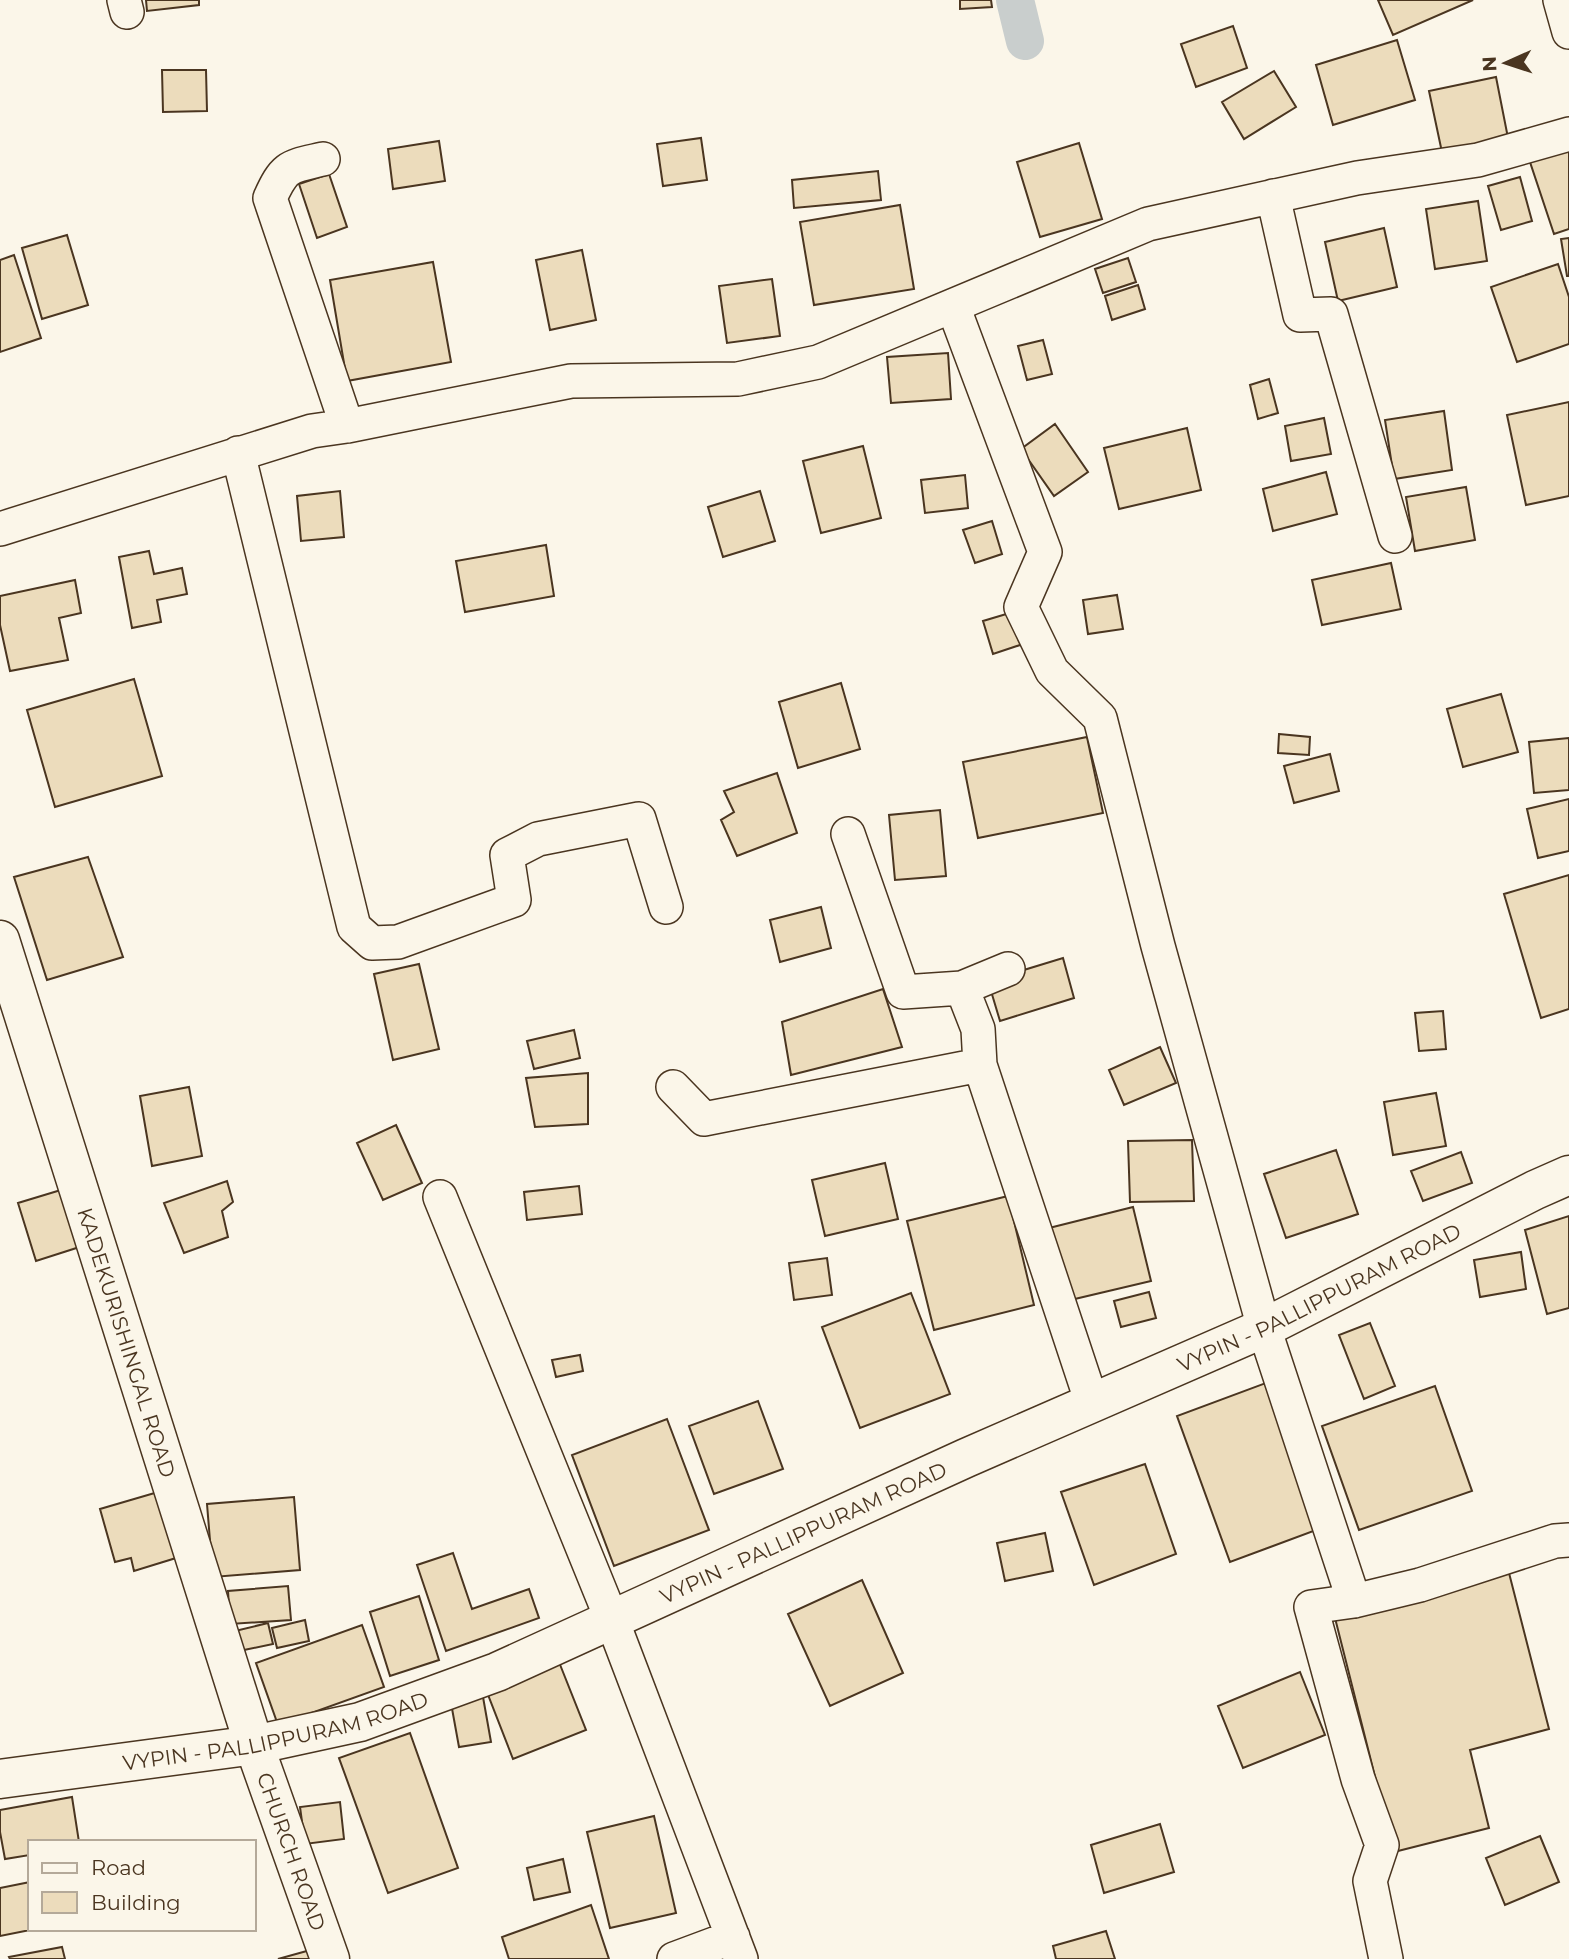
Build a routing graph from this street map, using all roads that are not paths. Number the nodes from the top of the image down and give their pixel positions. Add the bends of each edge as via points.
1 (1560, 0) edge
2 (1569, 32) edge
3 (1569, 134) edge
4 (323, 159) dead end
5 (1273, 196) junction
6 (953, 306) junction
7 (347, 426) junction
8 (238, 453) junction
9 (0, 529) edge
10 (1395, 536) dead end
11 (848, 834) dead end
12 (666, 906) dead end
13 (0, 940) edge
14 (1008, 969) dead end
15 (962, 988) junction
16 (980, 1065) junction
17 (673, 1087) dead end
18 (1569, 1175) edge
19 (440, 1197) dead end
20 (1264, 1328) junction
21 (1092, 1403) junction
22 (1569, 1540) edge
23 (1354, 1601) junction
24 (612, 1620) junction
25 (254, 1745) junction
26 (0, 1779) edge
27 (737, 1948) edge
28 (330, 1959) edge
29 (674, 1959) edge
30 (1386, 1959) edge

1 - 2 street
3 - 5 street via 1478,160
4 - 7 street via 281,174 270,198
5 - 6 street via 1148,224
5 - 10 street via 1300,315 1331,314
6 - 7 street via 818,362 738,379 571,381
6 - 20 street via 1045,552 1021,607 1052,671 1100,718
7 - 8 street via 312,431
8 - 9 street
8 - 12 street via 354,927 372,943 398,942 514,900 507,855 538,839 639,819
11 - 15 street via 902,992
13 - 25 main road, KADEKURISHINGAL ROAD
14 - 15 street
15 - 16 street via 978,1029
16 - 17 street via 704,1119
16 - 21 street
18 - 20 main road, VYPIN - PALLIPPURAM ROAD
19 - 24 street
20 - 21 main road, VYPIN - PALLIPPURAM ROAD
20 - 23 street
21 - 24 main road, VYPIN - PALLIPPURAM ROAD
22 - 23 street
23 - 30 street via 1311,1607 1357,1779 1382,1846 1370,1881
24 - 25 main road, VYPIN - PALLIPPURAM ROAD via 497,1672 360,1722
24 - 27 street
25 - 26 main road, VYPIN - PALLIPPURAM ROAD
25 - 28 main road, CHURCH ROAD
27 - 29 street

